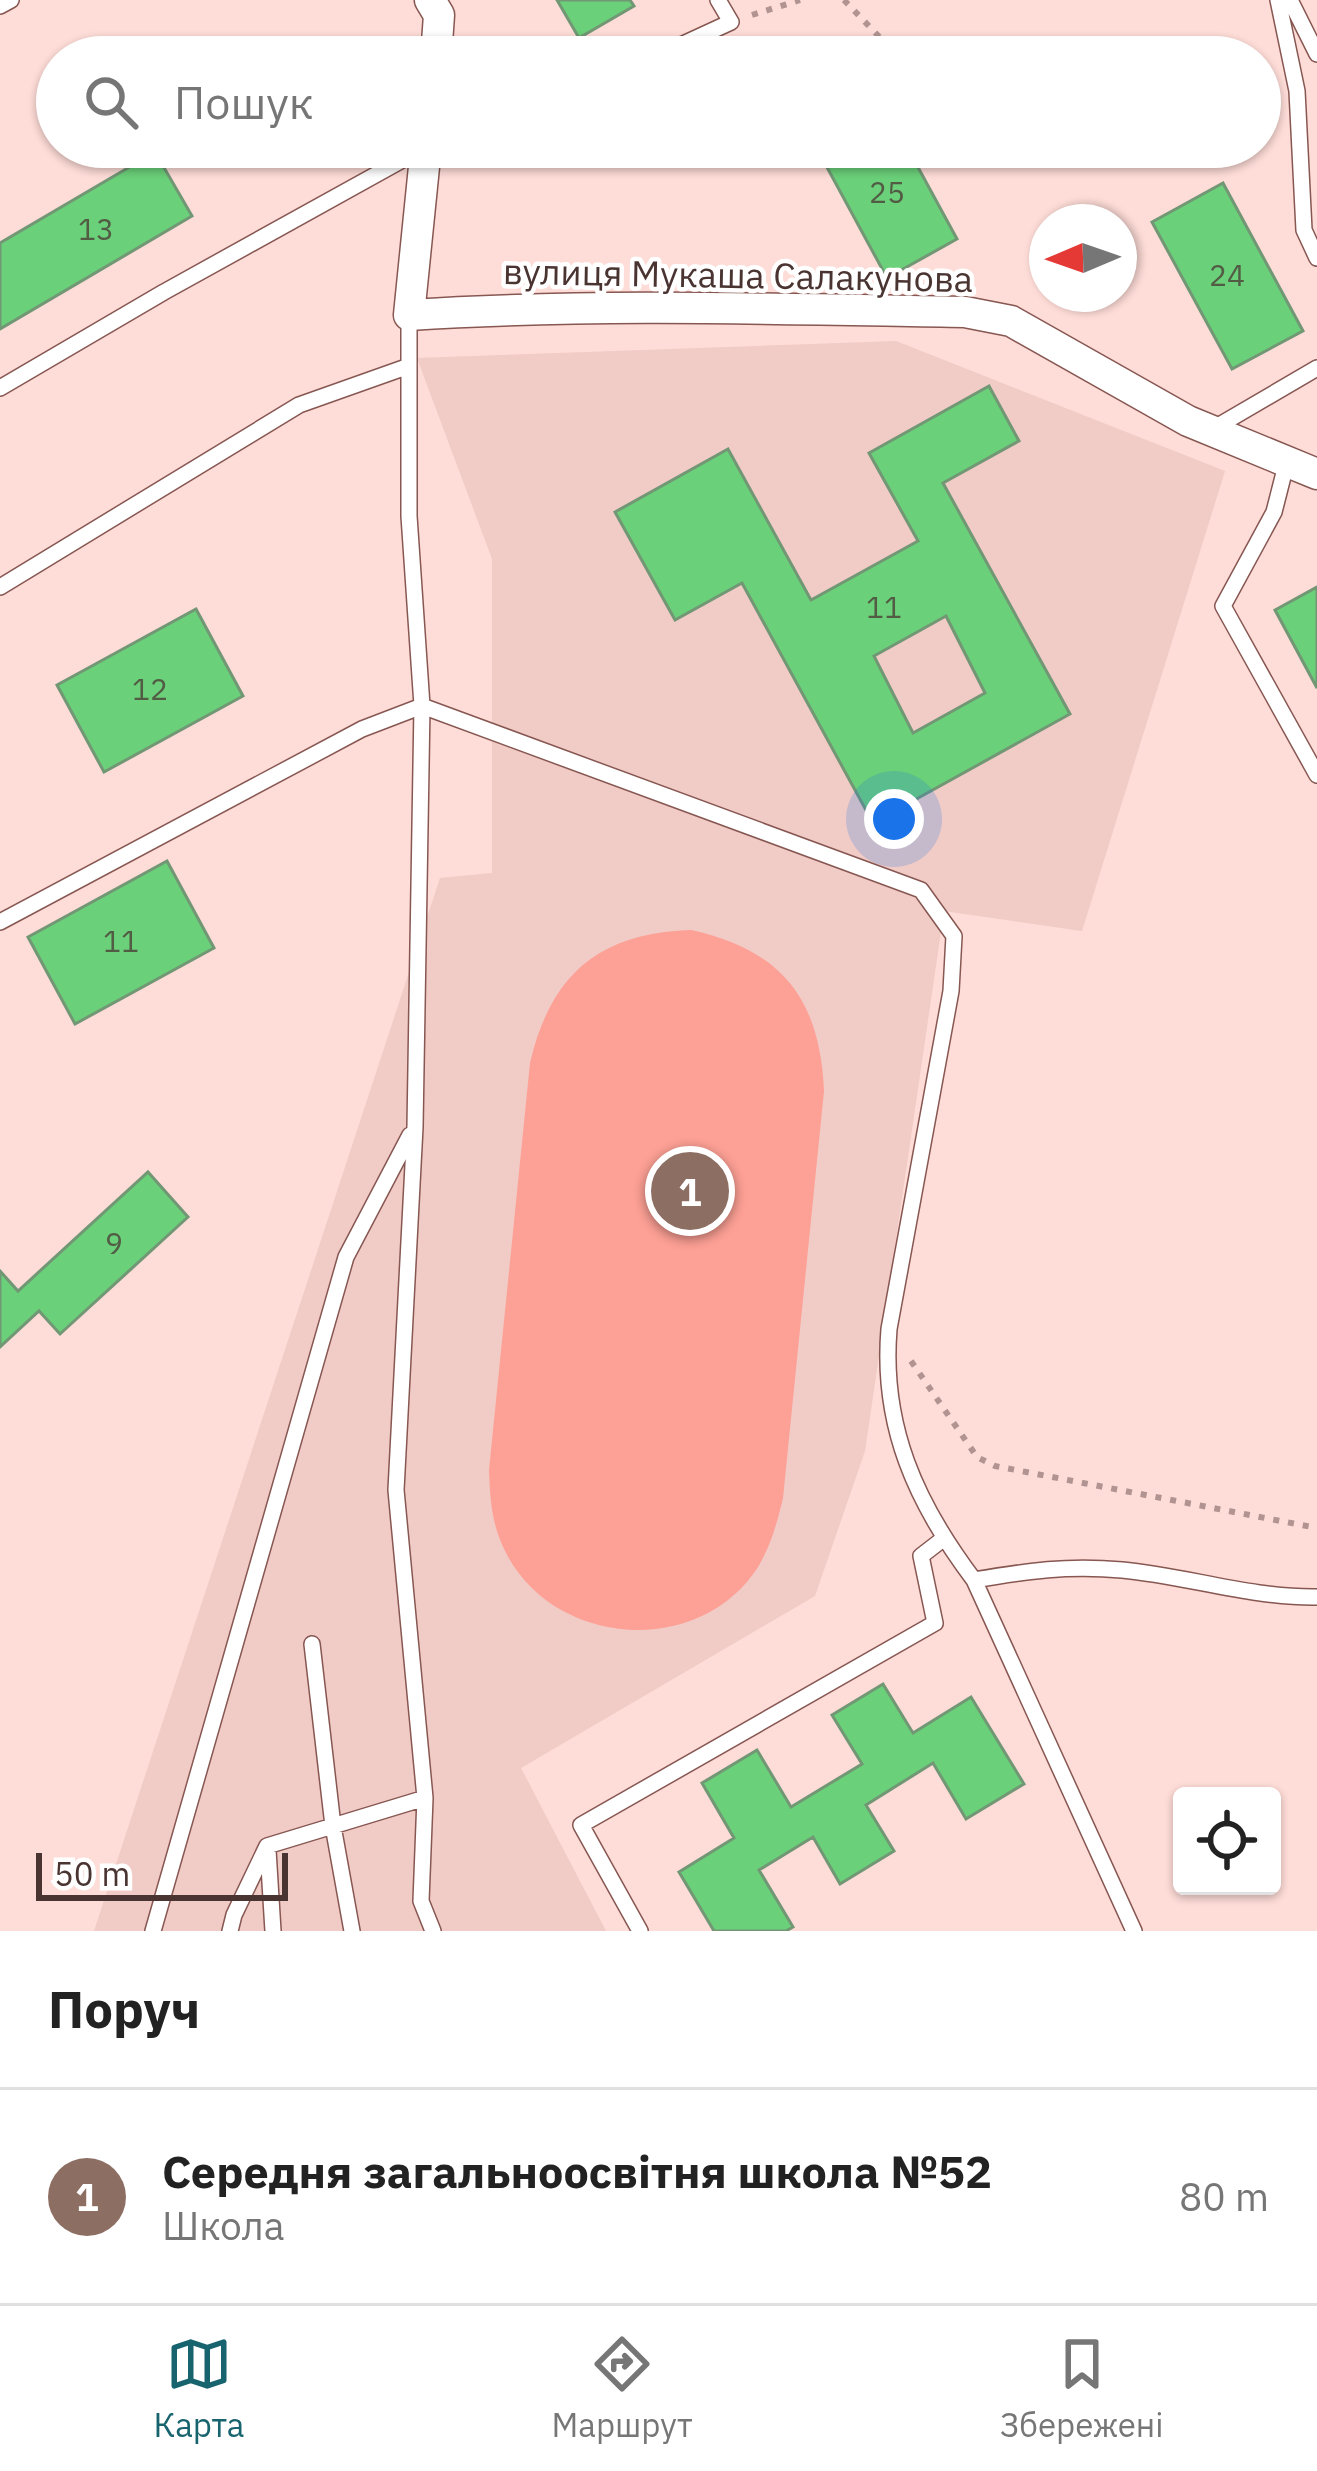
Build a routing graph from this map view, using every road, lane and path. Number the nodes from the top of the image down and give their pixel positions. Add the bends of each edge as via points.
1 (11, 0) edge
2 (430, 0) edge
3 (718, 0) edge
4 (800, 0) edge
5 (844, 0) edge
6 (1278, 0) edge
7 (1290, 0) edge
8 (0, 6) edge
9 (730, 22) junction
10 (438, 36) edge
11 (700, 36) edge
12 (878, 36) edge
13 (1317, 54) edge
14 (388, 168) edge
15 (424, 168) edge
16 (1317, 258) edge
17 (409, 315) junction
18 (409, 366) junction
19 (1317, 368) edge
20 (0, 388) edge
21 (1210, 430) junction
22 (1287, 461) junction
23 (1317, 474) edge
24 (0, 587) edge
25 (422, 706) junction
26 (1317, 775) edge
27 (0, 922) edge
28 (415, 1127) junction
29 (889, 1328) junction
30 (1317, 1528) edge
31 (943, 1539) junction
32 (974, 1580) junction
33 (1317, 1597) edge
34 (312, 1644) dead end
35 (425, 1798) junction
36 (333, 1826) junction
37 (268, 1846) junction
38 (154, 1931) edge
39 (230, 1931) edge
40 (273, 1931) edge
41 (352, 1931) edge
42 (433, 1931) edge
43 (640, 1931) edge
44 (1134, 1931) edge

1 - 8 lane
2 - 10 street
3 - 9 lane
4 - 9 path
5 - 12 path
6 - 16 lane via 1298,91 1304,230
7 - 13 lane
9 - 11 lane
14 - 20 lane
15 - 17 street
17 - 18 lane
17 - 21 street, вулиця Мукаша Салакунова via 671,307 964,312 1011,321
18 - 24 lane via 299,405
18 - 25 lane
19 - 21 lane
21 - 22 street, вулиця Мукаша Салакунова
22 - 23 street, вулиця Мукаша Салакунова
22 - 26 lane via 1274,512 1223,605
25 - 27 lane
25 - 28 lane
25 - 29 lane via 922,890 954,936 951,991
28 - 35 lane via 396,1490
28 - 38 lane via 346,1257
29 - 30 path via 977,1456 995,1466
29 - 31 lane via 891,1416
31 - 32 lane
31 - 43 lane via 921,1556 935,1623 580,1825
32 - 33 lane via 1058,1566
32 - 44 lane
34 - 36 lane
35 - 36 lane
35 - 42 lane via 421,1901
36 - 37 lane
36 - 41 lane
37 - 39 lane
37 - 40 lane

